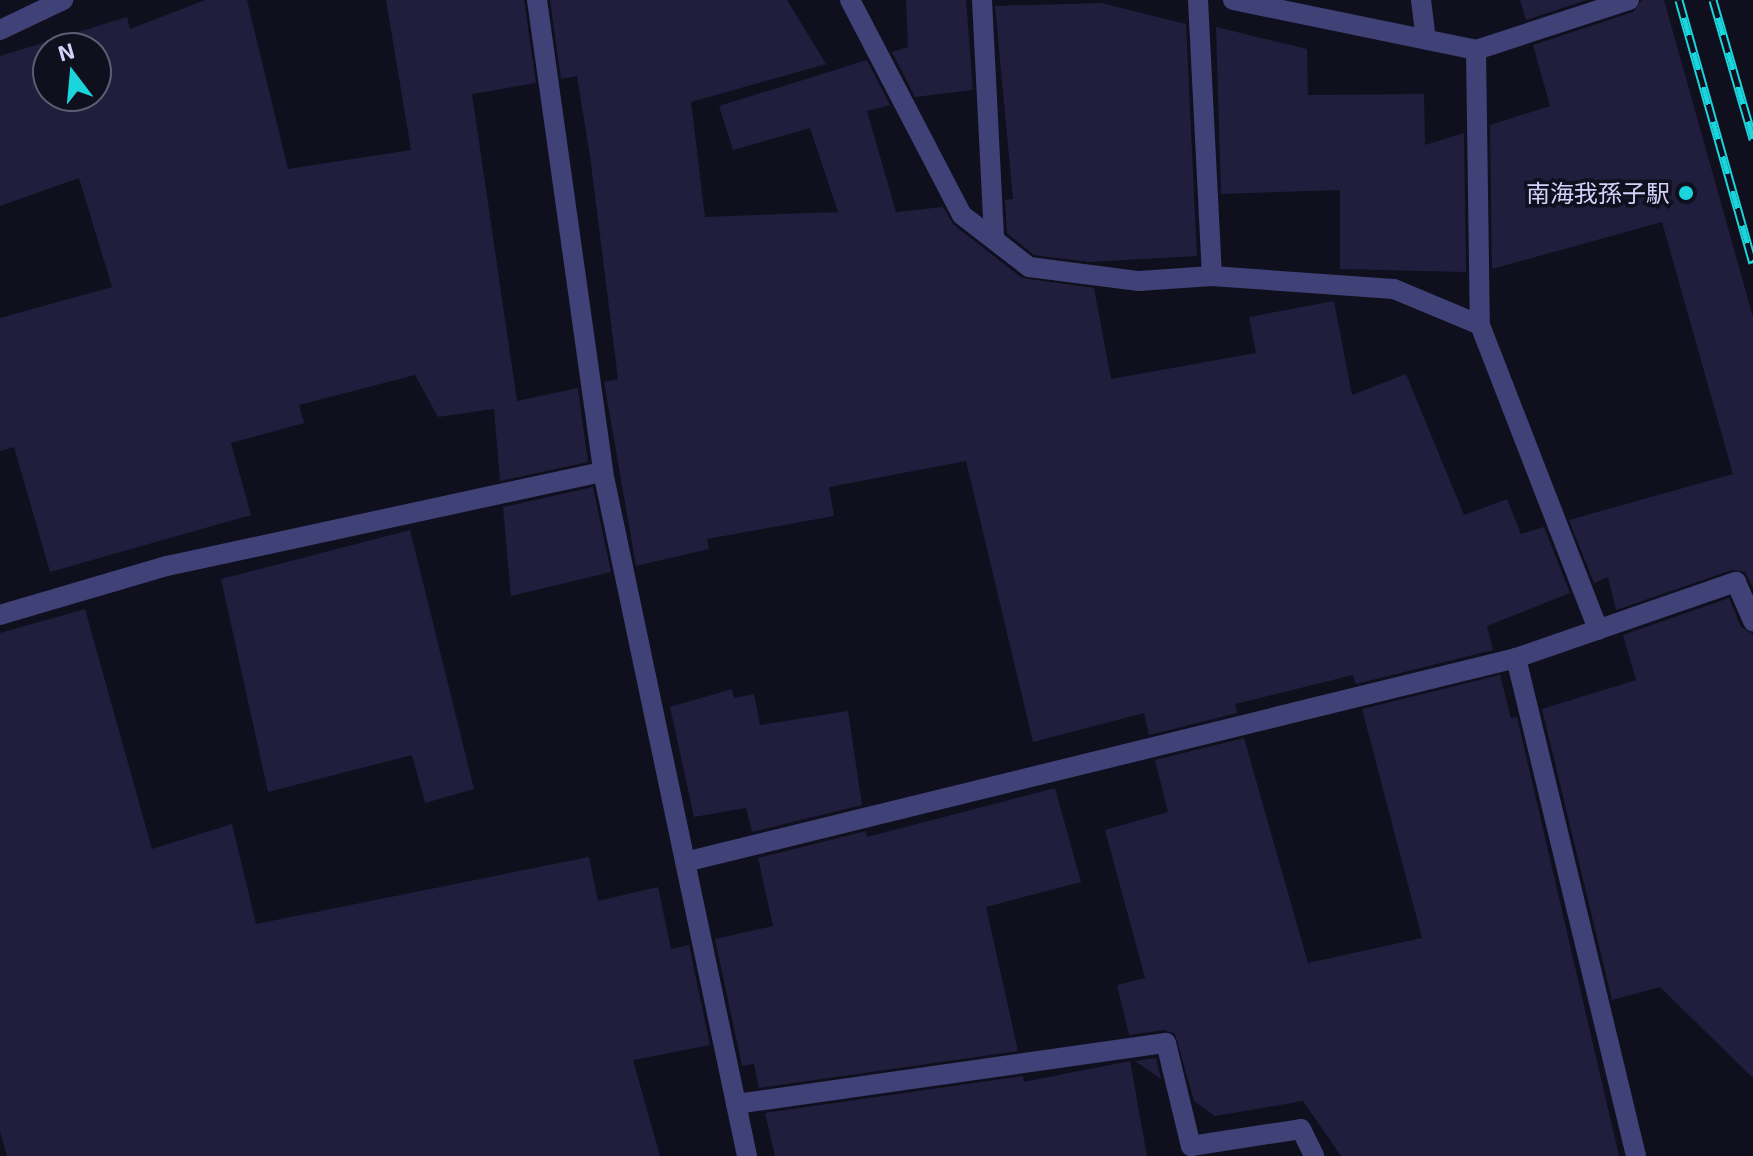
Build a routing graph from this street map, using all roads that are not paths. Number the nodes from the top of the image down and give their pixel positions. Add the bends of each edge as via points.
1 (63, 0) edge
2 (537, 0) edge
3 (850, 0) edge
4 (982, 0) edge
5 (1198, 0) edge
6 (1233, 0) edge
7 (1421, 0) edge
8 (1629, 0) edge
9 (1268, 4) edge
10 (0, 30) edge
11 (1426, 40) junction
12 (1476, 50) junction
13 (994, 240) junction
14 (1212, 276) junction
15 (1480, 325) junction
16 (603, 472) junction
17 (0, 615) edge
18 (1753, 621) edge
19 (1598, 630) junction
20 (1516, 658) junction
21 (685, 862) junction
22 (736, 1104) junction
23 (747, 1156) edge
24 (1314, 1156) edge
25 (1636, 1156) edge

1 - 10 street
2 - 16 street
3 - 13 street via 962,215
4 - 13 street
5 - 14 street
6 - 9 street
7 - 11 street
8 - 12 street
9 - 11 street
11 - 12 street
12 - 15 street
13 - 14 street via 1029,267 1139,281
14 - 15 street via 1394,289
15 - 19 street
16 - 17 street via 167,566
16 - 21 street
18 - 19 street via 1736,582
19 - 20 street
20 - 21 street
20 - 25 street
21 - 22 street
22 - 23 street
22 - 24 street via 1166,1043 1191,1146 1301,1129

